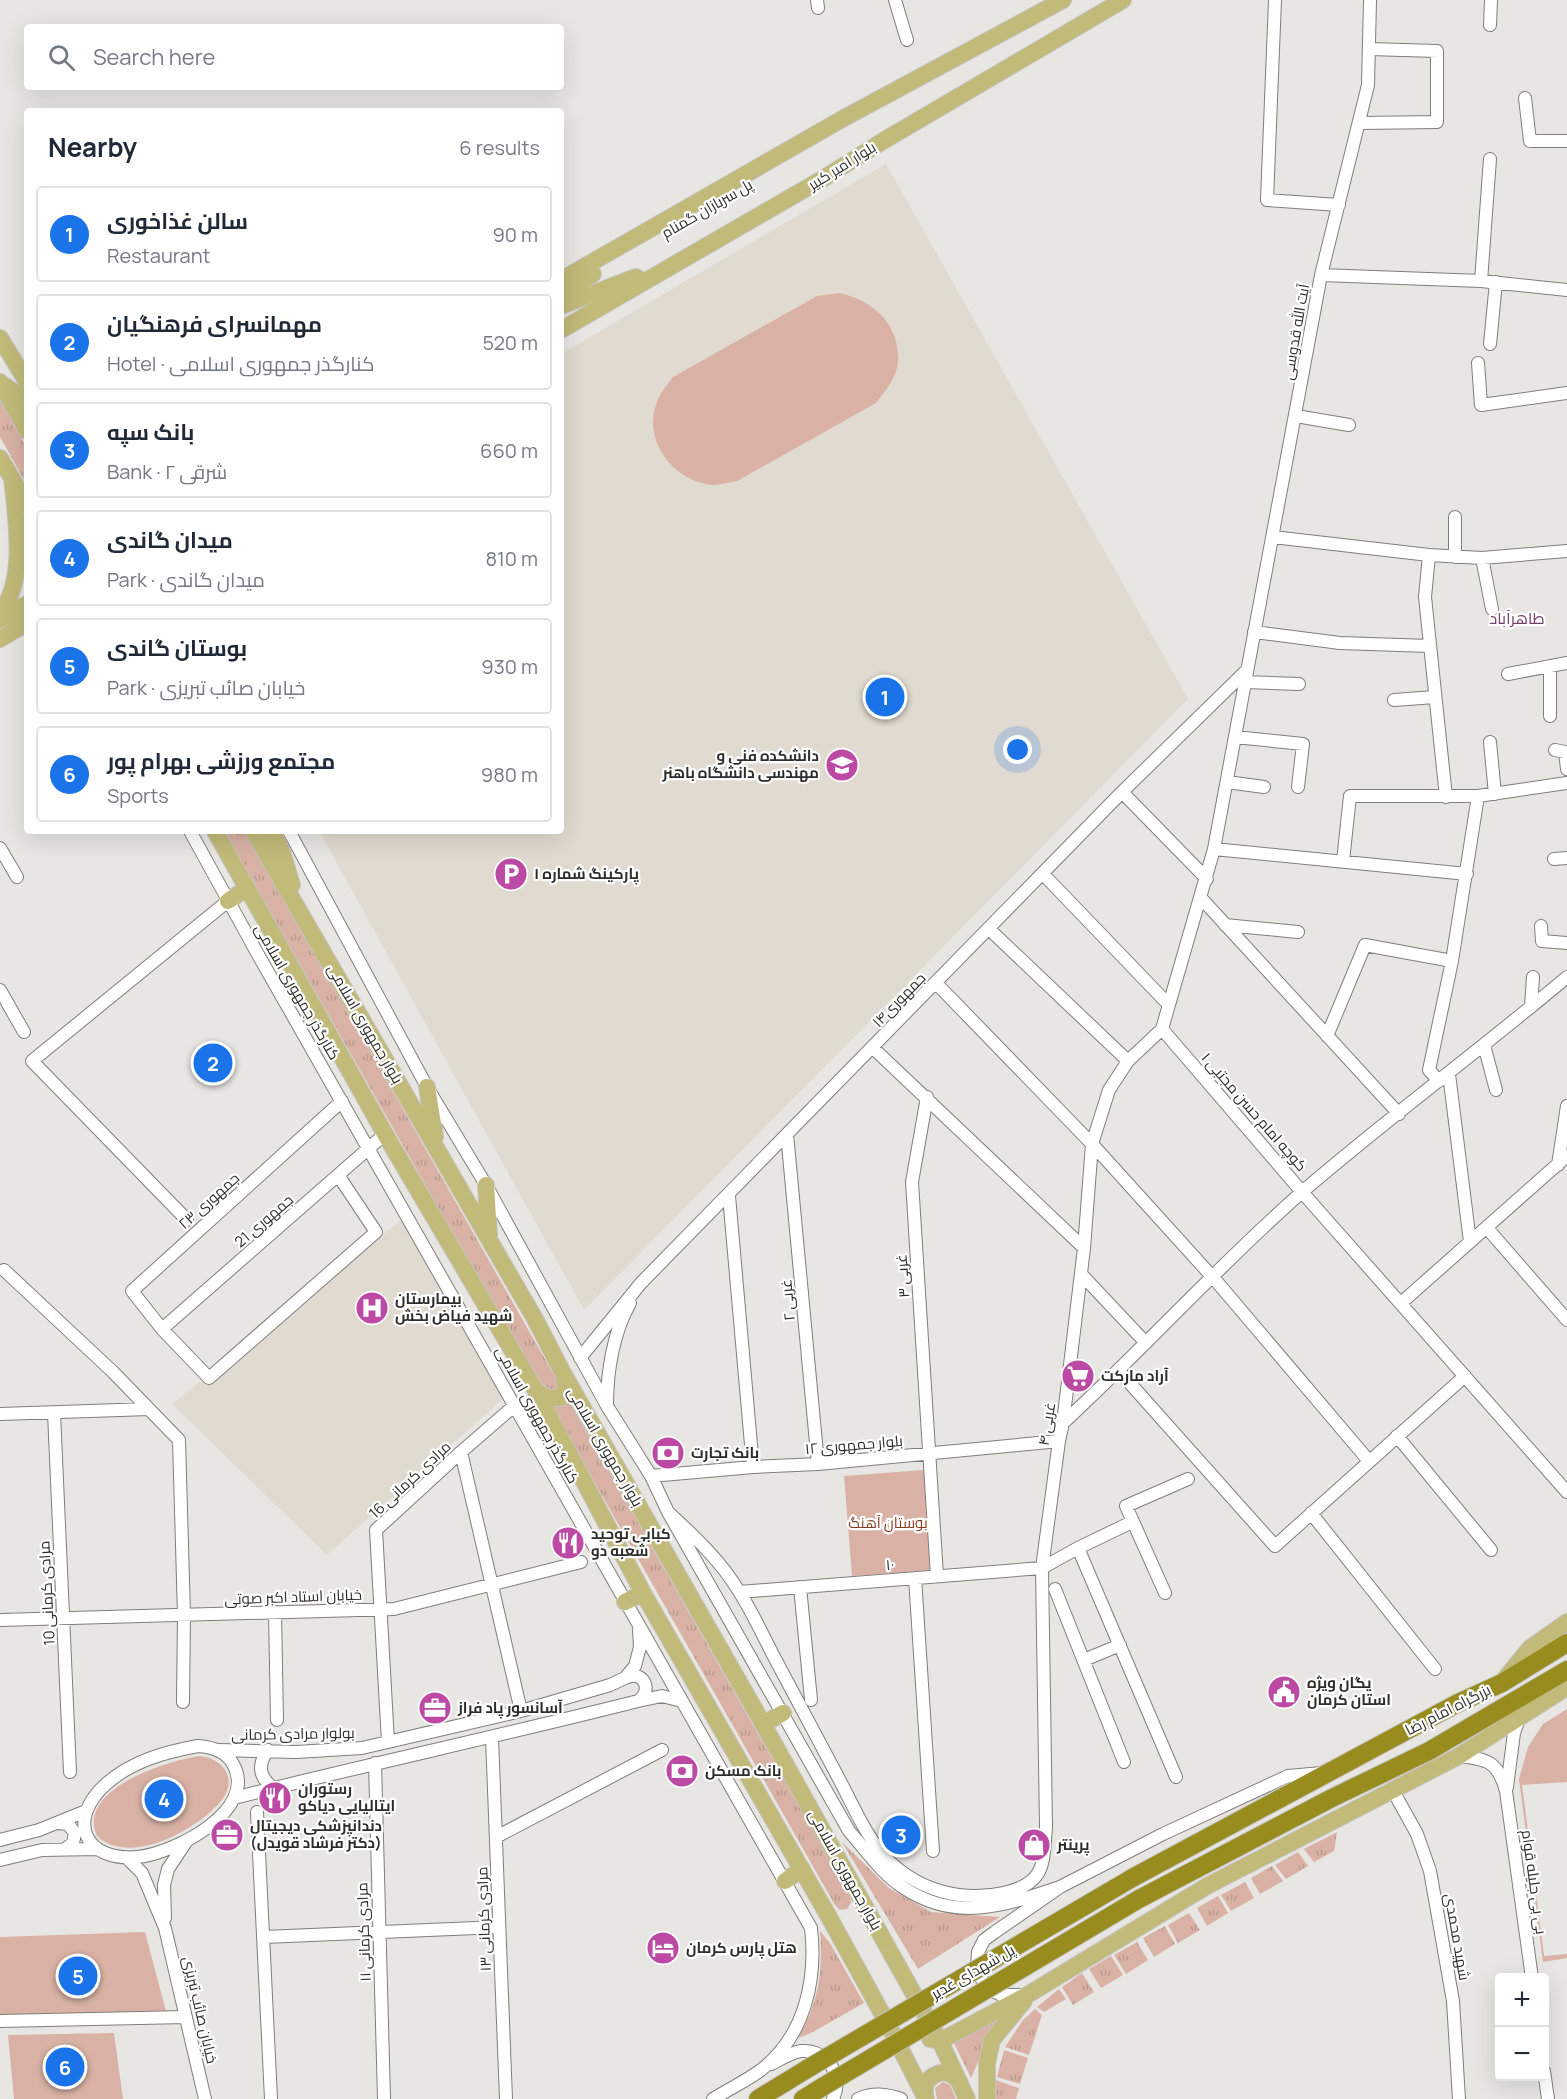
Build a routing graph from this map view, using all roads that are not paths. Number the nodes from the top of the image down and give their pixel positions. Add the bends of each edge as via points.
1 (895, 0) edge
2 (1063, 0) edge
3 (1123, 0) edge
4 (1275, 0) edge
5 (1370, 0) edge
6 (1491, 0) edge
7 (1490, 25) dead end
8 (907, 40) dead end
9 (1369, 49) junction
10 (1525, 98) dead end
11 (844, 118) junction
12 (1359, 123) junction
13 (1567, 141) edge
14 (1490, 159) dead end
15 (1339, 205) junction
16 (684, 259) junction
17 (1321, 275) junction
18 (564, 278) edge
19 (1481, 281) junction
20 (1496, 282) junction
21 (1567, 290) edge
22 (564, 294) edge
23 (564, 305) edge
24 (564, 328) edge
25 (0, 338) edge
26 (1490, 344) dead end
27 (1478, 363) dead end
28 (24, 377) edge
29 (0, 383) edge
30 (1567, 393) edge
31 (24, 398) edge
32 (1296, 416) junction
33 (1348, 425) dead end
34 (24, 426) edge
35 (0, 458) edge
36 (12, 478) junction
37 (24, 499) edge
38 (1455, 517) dead end
39 (1273, 537) junction
40 (1567, 551) edge
41 (1429, 555) junction
42 (1455, 557) junction
43 (1482, 558) junction
44 (24, 604) edge
45 (1492, 609) dead end
46 (1, 616) edge
47 (24, 631) edge
48 (24, 632) edge
49 (1254, 632) junction
50 (0, 639) edge
51 (1430, 646) junction
52 (0, 650) edge
53 (1567, 663) edge
54 (1550, 666) junction
55 (1508, 674) dead end
56 (1246, 676) junction
57 (1299, 684) dead end
58 (1435, 697) junction
59 (1394, 700) dead end
60 (1550, 716) dead end
61 (1235, 737) junction
62 (1490, 742) dead end
63 (1555, 750) dead end
64 (1567, 769) edge
65 (1227, 782) junction
66 (1567, 783) edge
67 (1264, 787) dead end
68 (1298, 787) dead end
69 (1122, 792) junction
70 (1496, 794) junction
71 (1478, 796) junction
72 (1446, 797) junction
73 (192, 834) edge
74 (217, 834) edge
75 (255, 834) edge
76 (273, 834) edge
77 (291, 834) edge
78 (0, 848) edge
79 (1214, 849) junction
80 (1567, 858) edge
81 (1554, 859) dead end
82 (1343, 861) junction
83 (1042, 874) junction
84 (1467, 874) junction
85 (16, 877) dead end
86 (1206, 879) junction
87 (247, 888) junction
88 (1201, 898) junction
89 (228, 901) junction
90 (300, 912) junction
91 (1226, 924) junction
92 (1541, 926) dead end
93 (989, 929) junction
94 (1298, 932) dead end
95 (1567, 943) edge
96 (1452, 961) junction
97 (1533, 977) dead end
98 (1567, 977) edge
99 (936, 983) junction
100 (0, 990) edge
101 (1169, 1005) junction
102 (1531, 1007) junction
103 (1162, 1029) junction
104 (24, 1032) dead end
105 (1328, 1036) junction
106 (1484, 1045) junction
107 (873, 1048) junction
108 (1128, 1061) junction
109 (1444, 1078) junction
110 (427, 1087) junction
111 (1496, 1090) dead end
112 (927, 1097) junction
113 (342, 1101) junction
114 (1567, 1106) edge
115 (1399, 1114) junction
116 (385, 1134) junction
117 (787, 1134) junction
118 (1092, 1144) junction
119 (436, 1147) junction
120 (369, 1148) junction
121 (1563, 1161) edge
122 (338, 1175) junction
123 (486, 1185) junction
124 (1302, 1192) junction
125 (729, 1196) junction
126 (187, 1220) dead end
127 (1487, 1228) junction
128 (489, 1239) junction
129 (1470, 1242) junction
130 (1084, 1248) junction
131 (4, 1270) dead end
132 (1080, 1274) junction
133 (1212, 1276) junction
134 (641, 1283) junction
135 (1401, 1304) junction
136 (1567, 1320) edge
137 (162, 1329) junction
138 (1146, 1343) junction
139 (580, 1358) junction
140 (1119, 1371) junction
141 (563, 1373) junction
142 (1465, 1376) junction
143 (536, 1391) junction
144 (514, 1406) junction
145 (607, 1406) junction
146 (149, 1409) junction
147 (54, 1413) junction
148 (0, 1414) edge
149 (1063, 1423) junction
150 (1396, 1436) junction
151 (1059, 1441) junction
152 (461, 1452) junction
153 (930, 1454) junction
154 (1369, 1461) junction
155 (818, 1464) junction
156 (753, 1467) junction
157 (651, 1476) junction
158 (1188, 1479) dead end
159 (1567, 1492) edge
160 (668, 1512) junction
161 (1311, 1513) junction
162 (1132, 1522) junction
163 (1078, 1548) junction
164 (1491, 1550) dead end
165 (581, 1562) dead end
166 (1042, 1569) junction
167 (937, 1576) junction
168 (915, 1578) junction
169 (492, 1583) junction
170 (800, 1587) junction
171 (1055, 1589) dead end
172 (740, 1592) junction
173 (643, 1593) junction
174 (1165, 1593) dead end
175 (626, 1602) junction
176 (381, 1610) junction
177 (275, 1612) junction
178 (184, 1615) junction
179 (63, 1618) junction
180 (0, 1620) edge
181 (1567, 1622) edge
182 (639, 1626) junction
183 (1567, 1643) edge
184 (1120, 1645) junction
185 (1084, 1660) junction
186 (1435, 1669) dead end
187 (1567, 1670) edge
188 (625, 1678) junction
189 (1502, 1683) junction
190 (1544, 1685) junction
191 (1567, 1687) edge
192 (811, 1700) dead end
193 (638, 1701) junction
194 (682, 1701) junction
195 (183, 1702) dead end
196 (521, 1711) junction
197 (783, 1713) junction
198 (1520, 1716) junction
199 (276, 1720) dead end
200 (764, 1724) junction
201 (492, 1738) junction
202 (388, 1742) junction
203 (219, 1750) junction
204 (268, 1750) junction
205 (662, 1750) dead end
206 (1459, 1756) junction
207 (1124, 1762) dead end
208 (375, 1763) junction
209 (70, 1772) dead end
210 (1326, 1773) junction
211 (1176, 1777) dead end
212 (274, 1788) junction
213 (1392, 1789) junction
214 (1506, 1791) junction
215 (234, 1798) junction
216 (87, 1811) junction
217 (257, 1812) dead end
218 (58, 1823) junction
219 (496, 1837) junction
220 (0, 1840) edge
221 (186, 1841) junction
222 (65, 1849) junction
223 (97, 1849) junction
224 (933, 1851) dead end
225 (126, 1857) junction
226 (0, 1860) edge
227 (802, 1869) junction
228 (1134, 1877) joint
229 (784, 1881) junction
230 (1060, 1887) junction
231 (1139, 1899) joint
232 (500, 1927) junction
233 (165, 1928) junction
234 (379, 1934) junction
235 (264, 1937) junction
236 (1531, 1973) edge
237 (1029, 1994) junction
238 (186, 2017) junction
239 (0, 2021) edge
240 (890, 2028) junction
241 (940, 2041) junction
242 (761, 2070) junction
243 (1546, 2081) edge
244 (964, 2091) edge
245 (829, 2092) edge
246 (205, 2099) edge
247 (272, 2099) edge
248 (384, 2099) edge
249 (506, 2099) edge
250 (713, 2099) edge
251 (758, 2099) edge
252 (803, 2099) edge
253 (858, 2099) edge
254 (901, 2099) edge
255 (926, 2099) edge
256 (987, 2099) edge
257 (1459, 2099) edge
258 (1548, 2099) edge

1 - 8 street
2 - 11 main road
3 - 16 main road, بلوار امیر کبیر
4 - 15 street via 1267,200
5 - 9 street, آیت الله قدوسی
6 - 7 street
9 - 12 street, آیت الله قدوسی via 1368,85
9 - 12 street via 1437,51 1437,122
10 - 13 street via 1530,141
11 - 18 main road
11 - 22 main road, پل سربازان گمنام via 842,133
12 - 15 street, آیت الله قدوسی
14 - 19 street
15 - 17 street, آیت الله قدوسی
16 - 23 main road, پل سربازان گمنام
16 - 24 main road, بلوار امیر کبیر
17 - 19 street
17 - 32 street, آیت الله قدوسی
19 - 20 street
20 - 21 street
20 - 26 street
25 - 28 main road
27 - 30 street via 1481,405
29 - 31 main road
29 - 34 main road
32 - 33 street
32 - 39 street, آیت الله قدوسی
35 - 36 main road
36 - 37 main road
36 - 46 main road via 19,548 14,579
38 - 42 street
39 - 41 street
39 - 49 street, آیت الله قدوسی
40 - 43 street
41 - 42 street
41 - 51 street via 1425,597
42 - 43 street
43 - 45 street
44 - 46 main road
47 - 50 main road
48 - 52 main road
49 - 51 street via 1340,643
49 - 56 street, آیت الله قدوسی
51 - 58 street
53 - 54 street
54 - 55 street
54 - 60 street
56 - 57 street
56 - 61 street
56 - 69 street, جمهوری۱۴
58 - 59 street
58 - 72 street
61 - 65 street
61 - 68 street via 1303,744
62 - 70 street
63 - 64 street via 1565,752
65 - 67 street
65 - 79 street
66 - 70 street
69 - 83 street, جمهوری۱۴
69 - 86 street
70 - 71 street
71 - 72 street
71 - 84 street
72 - 82 street via 1350,796
73 - 89 street, کنارگذر جمهوری اسلامی
74 - 87 main road
75 - 90 main road, بلوار جمهوری اسلامی
76 - 90 main road
77 - 110 street
78 - 85 street
79 - 82 street
79 - 86 street
80 - 81 street
82 - 84 street
83 - 93 street, جمهوری۱۴
83 - 101 street
84 - 96 street
86 - 88 street
87 - 89 main road
87 - 116 main road
88 - 91 street
88 - 101 street
89 - 113 street, کنارگذر جمهوری اسلامی
89 - 126 street via 33,1061
90 - 119 main road, بلوار جمهوری اسلامی
91 - 94 street
91 - 105 street
92 - 95 street via 1542,940
93 - 99 street, جمهوری۱۴
93 - 108 street
96 - 105 street via 1365,945
96 - 109 street via 1429,1070
97 - 102 street
98 - 102 street
99 - 107 street, جمهوری۱۴
99 - 118 street
100 - 104 street
101 - 103 street
102 - 106 street
103 - 108 street, ۴ غربی
103 - 124 street, کوچه امام حسن مجتبی ۱
105 - 115 street
106 - 109 street
106 - 111 street
107 - 112 street
107 - 117 street, جمهوری۱۴
108 - 118 street, ۴ غربی via 1109,1090
109 - 115 street
109 - 129 street
110 - 119 main road
110 - 123 street
112 - 130 street
112 - 153 street, ۳ غربی via 912,1182
113 - 120 street, کنارگذر جمهوری اسلامی
113 - 137 street, ۲۳ جمهوری via 132,1292
114 - 121 street
115 - 124 street
116 - 120 street, جمهوری 21
116 - 143 main road
117 - 125 street, جمهوری۱۴
117 - 155 street, ۲ غربی
118 - 130 street, ۴ غربی
118 - 133 street
119 - 128 main road, بلوار جمهوری اسلامی
120 - 122 street, جمهوری 21
120 - 144 street, کنارگذر جمهوری اسلامی
121 - 127 street
122 - 137 street, جمهوری 21
122 - 137 street via 376,1232 368,1240 209,1378
123 - 128 main road
123 - 139 street
124 - 133 street
124 - 135 street, کوچه امام حسن مجتبی ۱
125 - 134 street, جمهوری۱۴
125 - 156 street
127 - 129 street
127 - 136 street
128 - 141 main road, بلوار جمهوری اسلامی
129 - 135 street
130 - 132 street, ۴ غربی
131 - 146 street
132 - 138 street
132 - 149 street, ۴ غربی
133 - 138 street
133 - 154 street
134 - 139 street, جمهوری۱۴
134 - 145 street via 627,1308 616,1342 607,1381
135 - 142 street, کوچه امام حسن مجتبی ۱
138 - 140 street
139 - 145 street
140 - 149 street
140 - 161 street via 1275,1546
141 - 143 main road via 566,1386 561,1398 549,1398
141 - 200 main road, بلوار جمهوری اسلامی
142 - 150 street
142 - 159 street, کوچه امام حسن مجتبی ۱
143 - 173 main road
144 - 152 street, مرادی کرمانی 16
144 - 175 street, کنارگذر جمهوری اسلامی
145 - 157 street
146 - 147 street
146 - 178 street via 179,1440
147 - 148 street
147 - 179 street, مرادی کرمانی 10
149 - 151 street, ۴ غربی
150 - 154 street
150 - 164 street
151 - 153 street, بلوار جمهوری ۱۲
151 - 166 street, ۴ غربی
152 - 169 street
152 - 176 street, مرادی کرمانی 16 via 376,1530
153 - 155 street, بلوار جمهوری ۱۲
153 - 167 street, ۳ غربی
154 - 161 street
155 - 156 street, بلوار جمهوری ۱۲
156 - 157 street, بلوار جمهوری ۱۲
157 - 160 street
158 - 162 street via 1126,1506
160 - 172 street via 713,1555
160 - 197 street
161 - 186 street
162 - 163 street
162 - 174 street
163 - 166 street
163 - 184 street
165 - 169 street, خیابان استاد اکبر صوتی
166 - 167 street, ۱۰
166 - 172 street, ۴ غربی via 1046,1827 1043,1864 1038,1877 1027,1885 977,1898 921,1884 890,1862 875,1844
167 - 168 street, ۱۰
168 - 170 street, ۱۰
168 - 224 street
169 - 176 street, خیابان استاد اکبر صوتی
169 - 196 street
170 - 172 street, ۱۰
170 - 192 street
171 - 185 street
173 - 175 main road
173 - 227 main road
175 - 182 street, کنارگذر جمهوری اسلامی
176 - 177 street, خیابان استاد اکبر صوتی
176 - 202 street, مرادی کرمانی 16
177 - 178 street, خیابان استاد اکبر صوتی
177 - 199 street
178 - 179 street, خیابان استاد اکبر صوتی
178 - 195 street
179 - 180 street, خیابان استاد اکبر صوتی
179 - 209 street, مرادی کرمانی 10
181 - 189 main road via 1530,1648
182 - 188 street via 640,1647 635,1666
182 - 194 street, کنارگذر جمهوری اسلامی
183 - 189 highway, بزرگراه امام رضا
184 - 185 street
184 - 211 street
185 - 207 street
187 - 190 highway, بزرگراه امام رضا
188 - 193 street via 638,1675 643,1679 647,1691
188 - 196 street, بولوار مرادی کرمانی
189 - 210 highway, بزرگراه امام رضا
190 - 198 main road
190 - 231 highway, بزرگراه امام رضا via 1429,1751
191 - 198 main road
193 - 194 street via 662,1696
193 - 201 street
194 - 229 street, کنارگذر جمهوری اسلامی
196 - 202 street, بولوار مرادی کرمانی
197 - 200 main road
197 - 230 street via 849,1831 903,1888 956,1909 982,1909
198 - 206 main road
198 - 214 street
200 - 241 main road, بلوار جمهوری اسلامی
201 - 208 street
201 - 219 street, مرادی کرمانی ۱۳
202 - 204 street, بولوار مرادی کرمانی via 362,1748
203 - 204 street, بولوار مرادی کرمانی
203 - 215 street via 236,1769 238,1790
203 - 216 street via 198,1746 151,1758 105,1785
204 - 212 street via 260,1766 262,1776
205 - 219 street
206 - 213 main road
206 - 214 street via 1484,1759 1495,1766
208 - 212 street
208 - 234 street, مرادی کرمانی ۱۱
210 - 228 highway, بزرگراه امام رضا
210 - 230 street via 1288,1776
212 - 215 street
213 - 237 main road via 1207,1886
213 - 257 street, شهید محمدی via 1417,1834 1430,1871 1453,2001
214 - 236 street, بی بی جلیله قوام
215 - 221 street via 216,1819
216 - 218 street
216 - 223 street via 85,1832
217 - 235 street
218 - 220 street
218 - 222 street via 68,1824 75,1833 73,1843
219 - 232 street, مرادی کرمانی ۱۳
221 - 225 street via 161,1852
221 - 233 street, خیابان صائب تبریزی via 168,1869 164,1885
222 - 223 street
222 - 226 street
223 - 225 street
225 - 233 street, خیابان صائب تبریزی via 142,1873
227 - 229 main road
227 - 240 main road
228 - 251 highway, پل شهدای غدیر, bridge
229 - 242 street, کنارگذر جمهوری اسلامی via 811,1928 813,1970 797,2025
230 - 237 street via 984,1940 978,1952 979,1972 989,1989 1001,1995
231 - 245 highway, پل شهدای غدیر, bridge
232 - 234 street
232 - 249 street, مرادی کرمانی ۱۳
233 - 238 street, خیابان صائب تبریزی
234 - 235 street
234 - 248 street, مرادی کرمانی ۱۱
235 - 247 street
237 - 241 main road
237 - 256 main road via 992,2040 987,2063
238 - 239 street
238 - 246 street, خیابان صائب تبریزی
240 - 241 main road
240 - 255 main road
241 - 244 main road, بلوار جمهوری اسلامی
242 - 245 street via 800,2051 813,2052 833,2067 837,2092
242 - 250 street
243 - 258 street
244 - 255 main road via 950,2073 943,2072 925,2084
245 - 252 highway, پل شهدای غدیر
253 - 254 street via 885,2093

